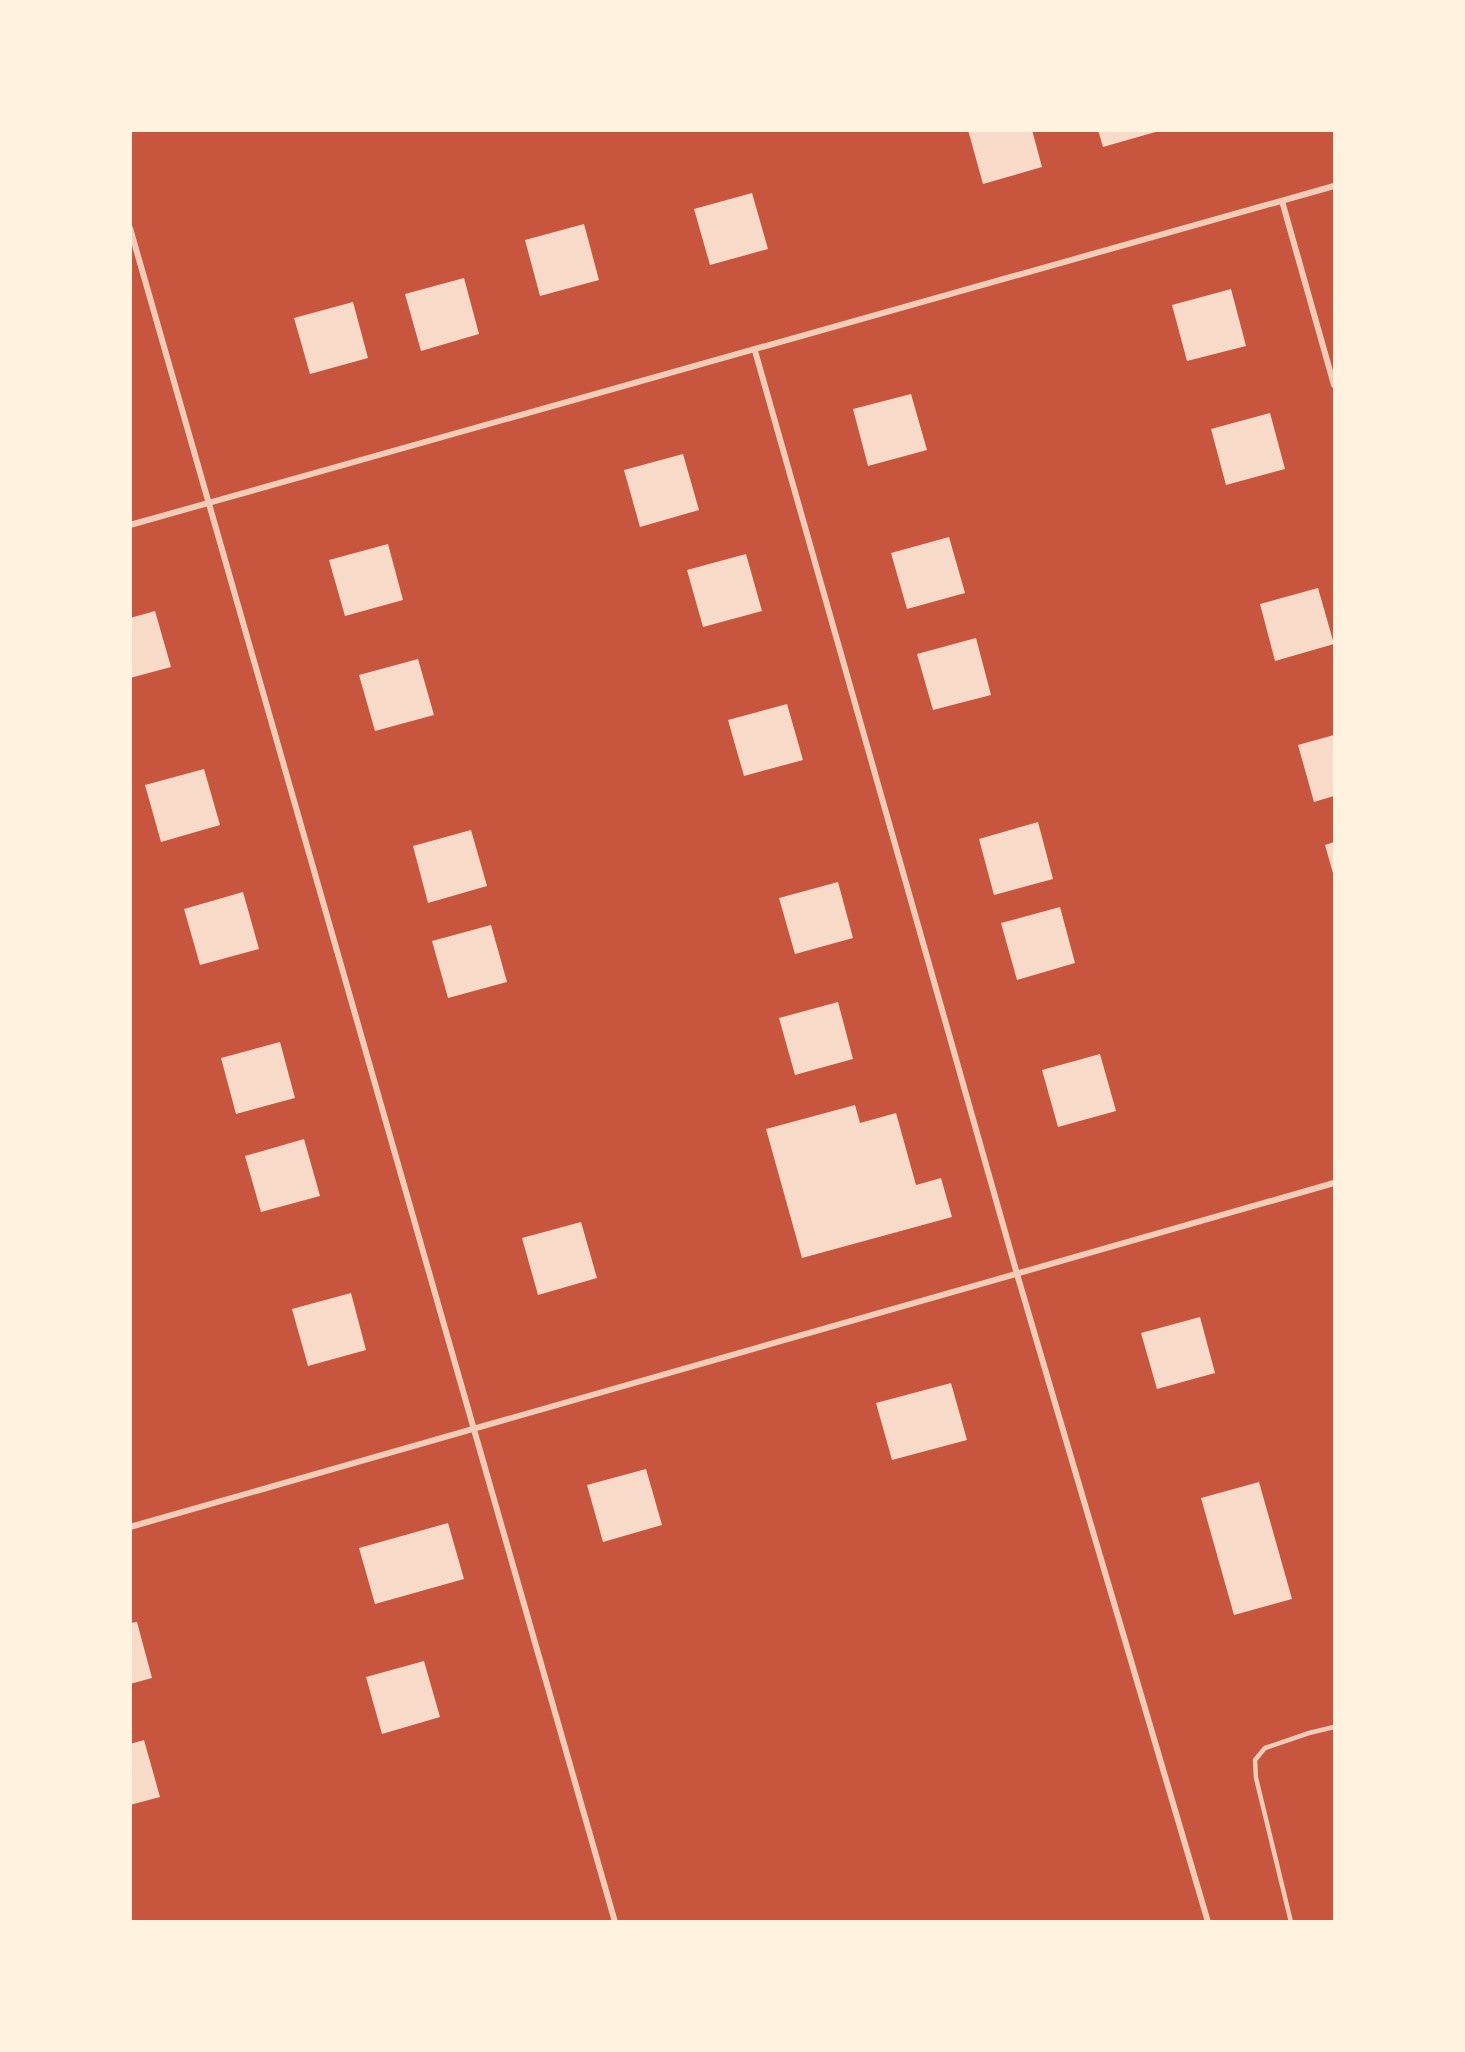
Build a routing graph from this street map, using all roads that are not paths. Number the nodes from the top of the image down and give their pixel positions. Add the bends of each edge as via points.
1 (1335, 186) edge
2 (1282, 201) junction
3 (130, 228) edge
4 (755, 351) junction
5 (1335, 385) edge
6 (209, 502) junction
7 (130, 525) edge
8 (1335, 1183) edge
9 (1017, 1274) junction
10 (475, 1429) junction
11 (130, 1527) edge
12 (1335, 1727) edge
13 (615, 1922) edge
14 (1208, 1922) edge
15 (1291, 1922) edge

1 - 2 street
2 - 4 street
2 - 5 street
3 - 6 street
4 - 6 street
4 - 9 street
6 - 7 street
6 - 10 street
8 - 9 street
9 - 10 street
9 - 14 street
10 - 11 street
10 - 13 street
12 - 15 lane via 1265,1748 1255,1760

